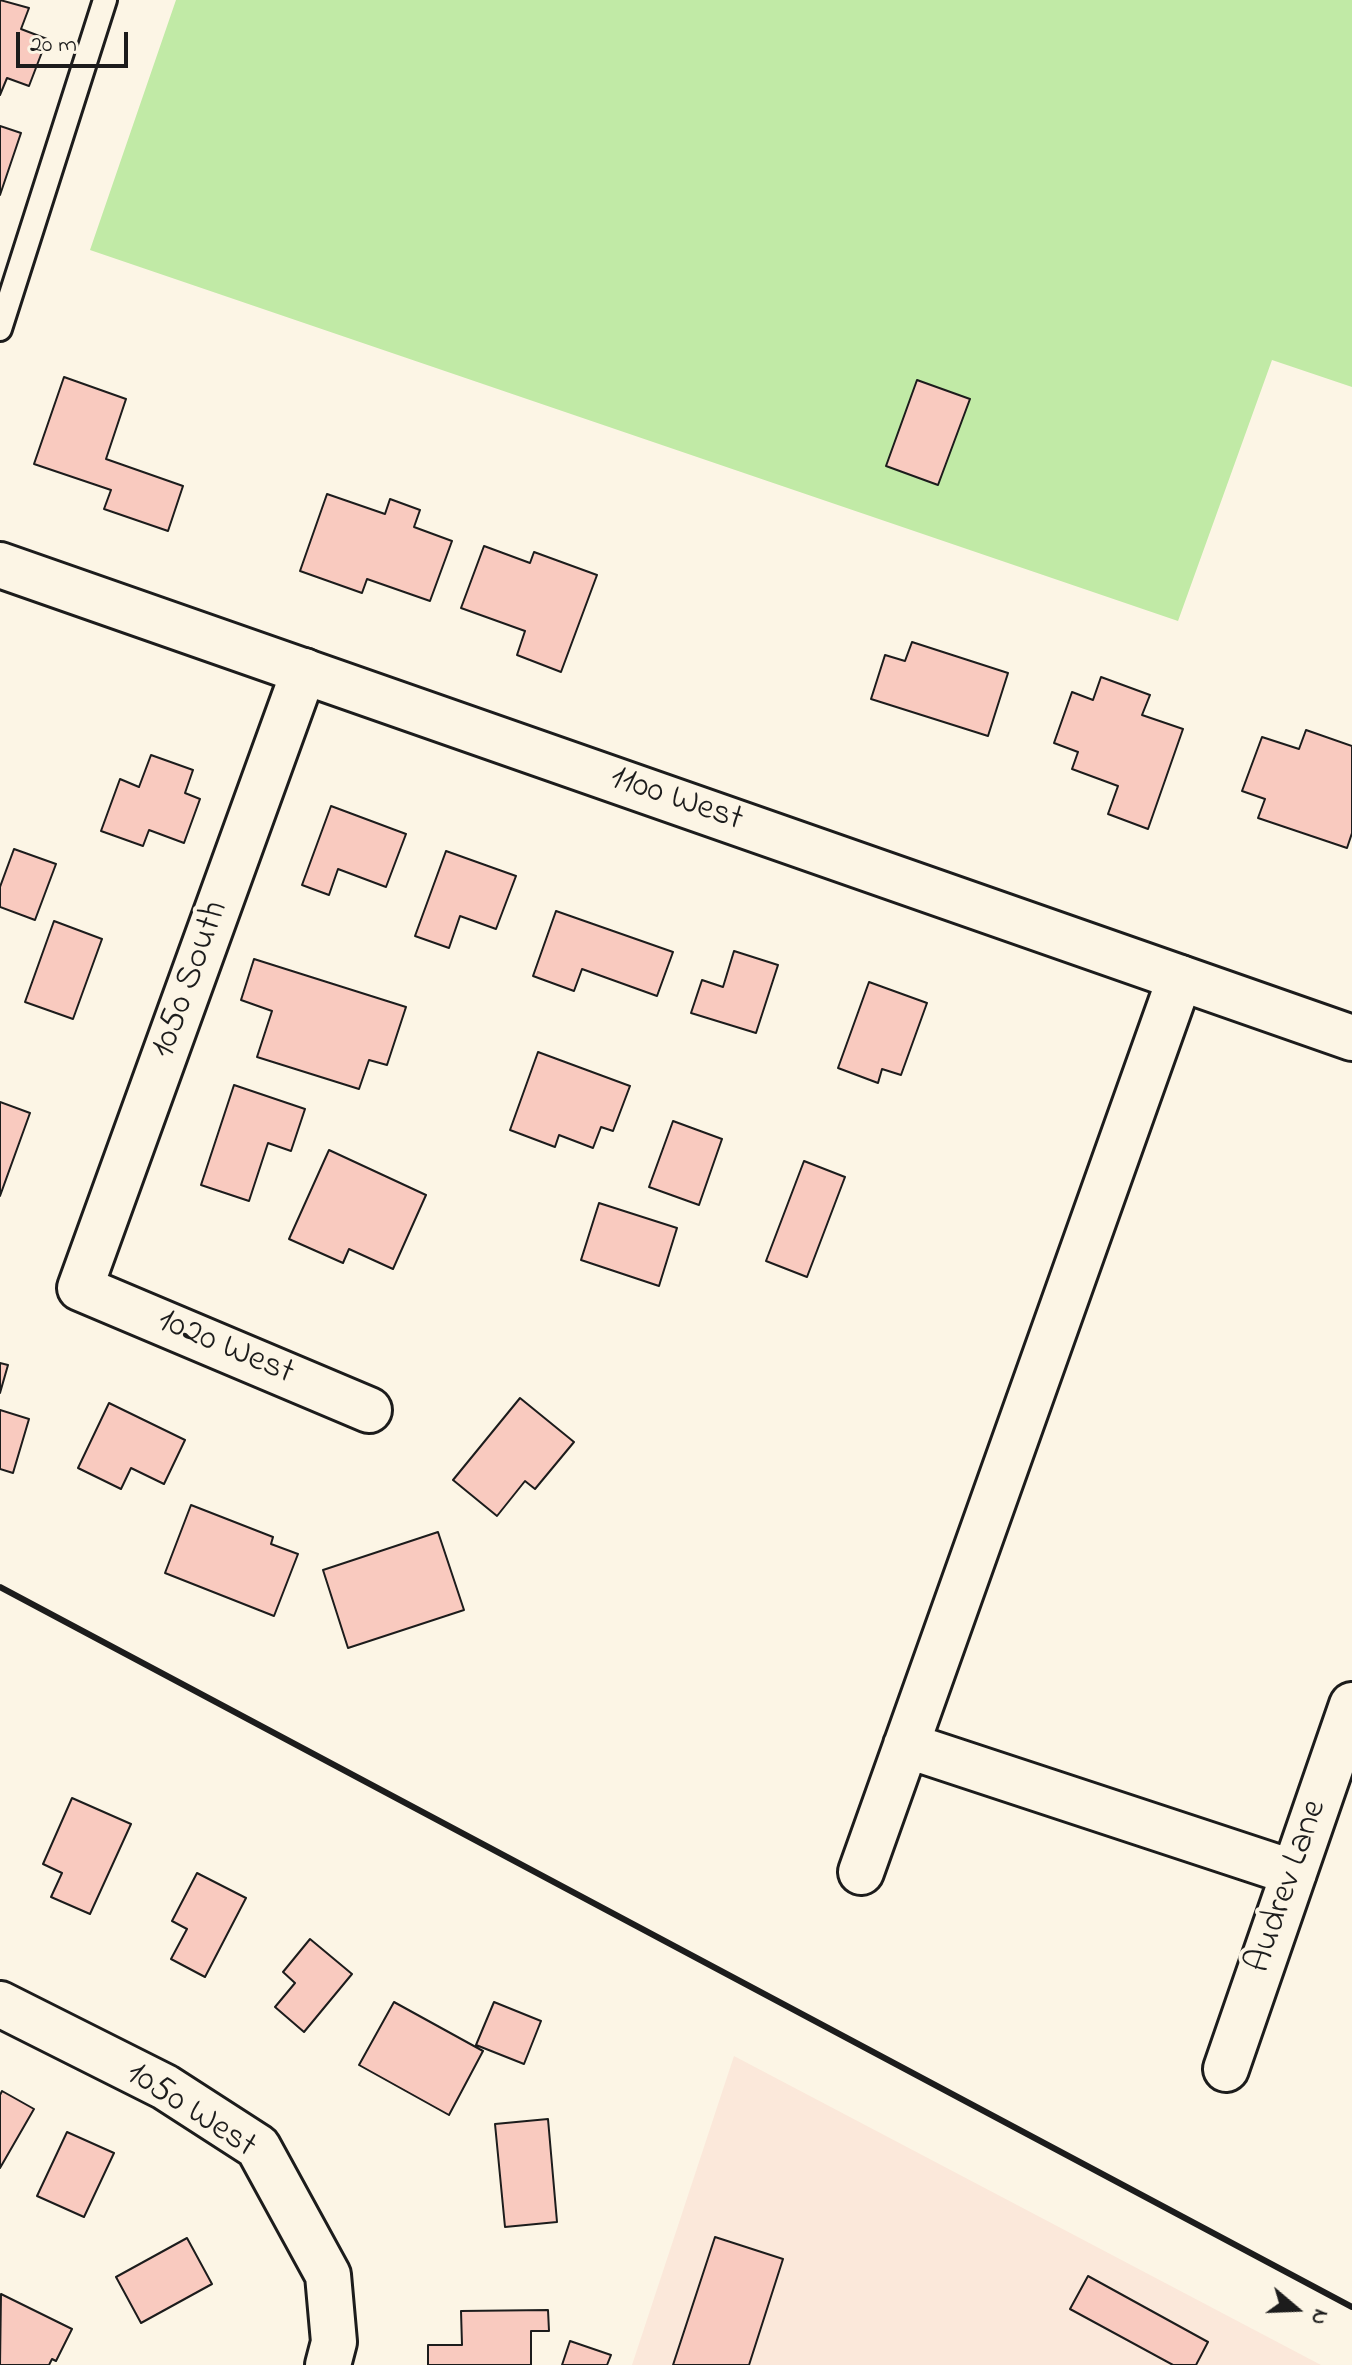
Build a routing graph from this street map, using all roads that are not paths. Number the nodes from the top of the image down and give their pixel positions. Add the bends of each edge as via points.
1 (105, 0) edge
2 (0, 329) edge
3 (0, 565) edge
4 (304, 671) junction
5 (1180, 978) junction
6 (1352, 1038) edge
7 (80, 1288) joint
8 (369, 1410) dead end
9 (1352, 1705) edge
10 (906, 1745) junction
11 (861, 1872) dead end
12 (1294, 1873) junction
13 (0, 2004) edge
14 (1226, 2069) dead end
15 (328, 2365) edge

1 - 2 lane
3 - 4 street, 1100 West
4 - 5 street, 1100 West
4 - 7 street, 1050 South
5 - 6 street, 1100 West
5 - 10 street
7 - 8 street, 1020 West
9 - 12 street, Audrev Lane
10 - 11 street
10 - 12 street
12 - 14 street, Audrev Lane
13 - 15 street, 1050 West via 165,2087 258,2147 328,2275 334,2342

